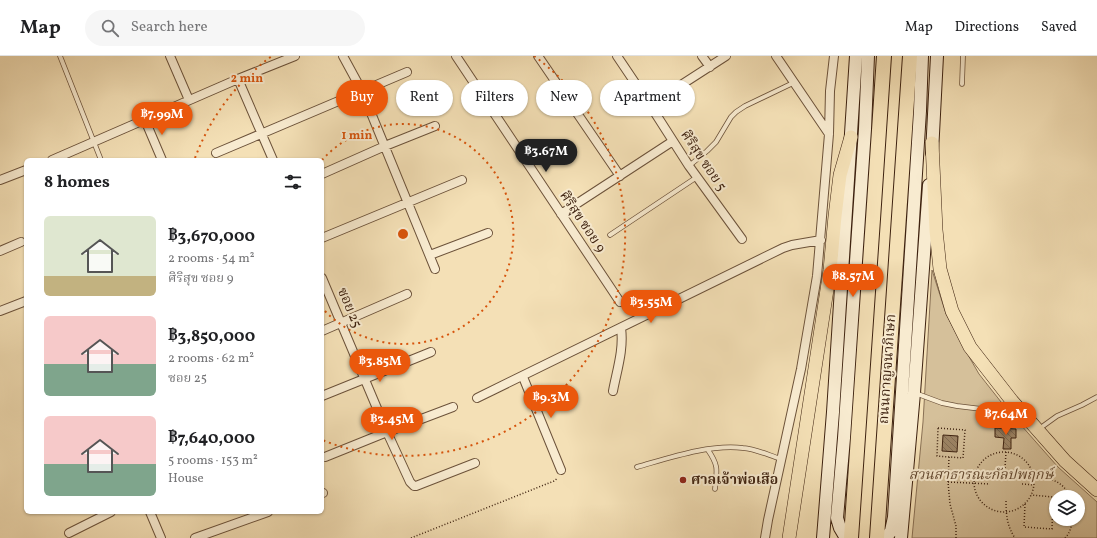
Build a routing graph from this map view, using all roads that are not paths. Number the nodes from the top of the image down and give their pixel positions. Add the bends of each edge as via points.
1 (60, 56) edge
2 (170, 56) edge
3 (295, 56) edge
4 (344, 56) edge
5 (456, 56) edge
6 (538, 56) edge
7 (617, 56) edge
8 (702, 56) edge
9 (726, 56) edge
10 (776, 56) edge
11 (834, 56) edge
12 (856, 56) edge
13 (868, 56) edge
14 (884, 56) edge
15 (910, 56) edge
16 (922, 56) edge
17 (937, 56) edge
18 (963, 56) edge
19 (277, 59) edge
20 (710, 67) junction
21 (407, 72) dead end
22 (238, 79) junction
23 (356, 80) edge
24 (388, 80) edge
25 (633, 80) edge
26 (689, 80) edge
27 (793, 83) junction
28 (962, 84) dead end
29 (190, 100) junction
30 (336, 102) edge
31 (372, 116) edge
32 (657, 116) edge
33 (145, 120) junction
34 (435, 126) dead end
35 (261, 134) junction
36 (829, 134) junction
37 (851, 137) junction
38 (94, 141) junction
39 (673, 141) junction
40 (932, 143) junction
41 (385, 146) junction
42 (216, 153) dead end
43 (57, 158) edge
44 (101, 158) edge
45 (161, 158) edge
46 (272, 158) edge
47 (690, 166) junction
48 (24, 171) edge
49 (324, 173) edge
50 (620, 176) junction
51 (697, 177) junction
52 (0, 180) edge
53 (462, 180) dead end
54 (408, 202) junction
55 (561, 214) junction
56 (488, 232) dead end
57 (610, 235) dead end
58 (324, 237) edge
59 (742, 239) dead end
60 (821, 240) junction
61 (21, 242) dead end
62 (0, 251) edge
63 (430, 255) junction
64 (435, 269) dead end
65 (324, 283) edge
66 (407, 294) dead end
67 (24, 302) edge
68 (620, 302) dead end
69 (0, 311) edge
70 (341, 323) junction
71 (621, 328) junction
72 (324, 330) edge
73 (431, 352) dead end
74 (523, 377) junction
75 (365, 379) junction
76 (613, 391) dead end
77 (914, 393) junction
78 (324, 395) edge
79 (1097, 396) edge
80 (477, 398) dead end
81 (453, 407) dead end
82 (1013, 425) dead end
83 (1038, 430) junction
84 (387, 432) junction
85 (708, 450) junction
86 (324, 457) dead end
87 (781, 460) junction
88 (475, 463) dead end
89 (637, 467) dead end
90 (561, 470) road end
91 (715, 489) dead end
92 (1097, 490) edge
93 (108, 514) edge
94 (151, 514) edge
95 (262, 514) edge
96 (69, 533) dead end
97 (161, 538) edge
98 (195, 538) edge
99 (765, 538) edge
100 (790, 538) edge
101 (823, 538) edge
102 (846, 538) edge
103 (851, 538) edge
104 (877, 538) edge
105 (886, 538) edge
106 (901, 538) edge

1 - 38 lane
2 - 29 street
3 - 19 street
4 - 23 street
5 - 55 street, ศิริสุข ซอย 9
6 - 50 street
7 - 25 street, ศิริสุข ซอย 5
8 - 20 street
9 - 20 street
10 - 27 street
11 - 36 street
12 - 37 main road
13 - 102 main road via 837,518
14 - 103 highway, ถนนกาญจนาภิเษก
15 - 104 highway, ถนนกาญจนาภิเษก
16 - 105 main road via 894,518 891,531
17 - 40 main road
18 - 28 lane
19 - 22 street
20 - 26 street
21 - 24 street
22 - 29 street
22 - 35 street
27 - 36 street
27 - 47 lane via 736,112 716,142
29 - 33 street
30 - 35 street
31 - 41 street
32 - 39 street, ศิริสุข ซอย 5
33 - 38 street
33 - 45 street
34 - 41 street
35 - 42 street
35 - 46 street
36 - 60 street
37 - 100 main road via 840,174 830,270
37 - 101 main road via 834,412
38 - 43 street
38 - 44 lane
39 - 47 street, ศิริสุข ซอย 5
39 - 50 street
40 - 77 main road
40 - 83 main road via 940,269 952,311 970,347
41 - 49 street
41 - 54 street
47 - 51 street, ศิริสุข ซอย 5
48 - 52 street
50 - 55 street
51 - 57 lane
51 - 59 street, ศิริสุข ซอย 5
53 - 54 street
54 - 58 street
54 - 63 street
55 - 68 street, ศิริสุข ซอย 9
56 - 63 street
60 - 71 street via 783,248
60 - 87 street via 802,362
61 - 62 street
63 - 64 street
65 - 70 street, ซอย 25
66 - 70 street
67 - 69 street
70 - 72 street
70 - 75 street, ซอย 25
71 - 74 street
71 - 76 street via 622,343
73 - 75 street
74 - 80 street
74 - 90 street
75 - 78 street
75 - 84 street, ซอย 25
77 - 82 lane via 942,403 998,411 1006,424
77 - 106 main road
79 - 83 lane via 1057,416
81 - 84 street
83 - 92 main road via 1065,461
84 - 86 street
84 - 88 street, ซอย 25 via 414,486
85 - 87 lane via 753,449
85 - 89 lane via 678,455
85 - 91 lane via 716,464
87 - 99 street
93 - 96 street
94 - 97 street
95 - 98 street

